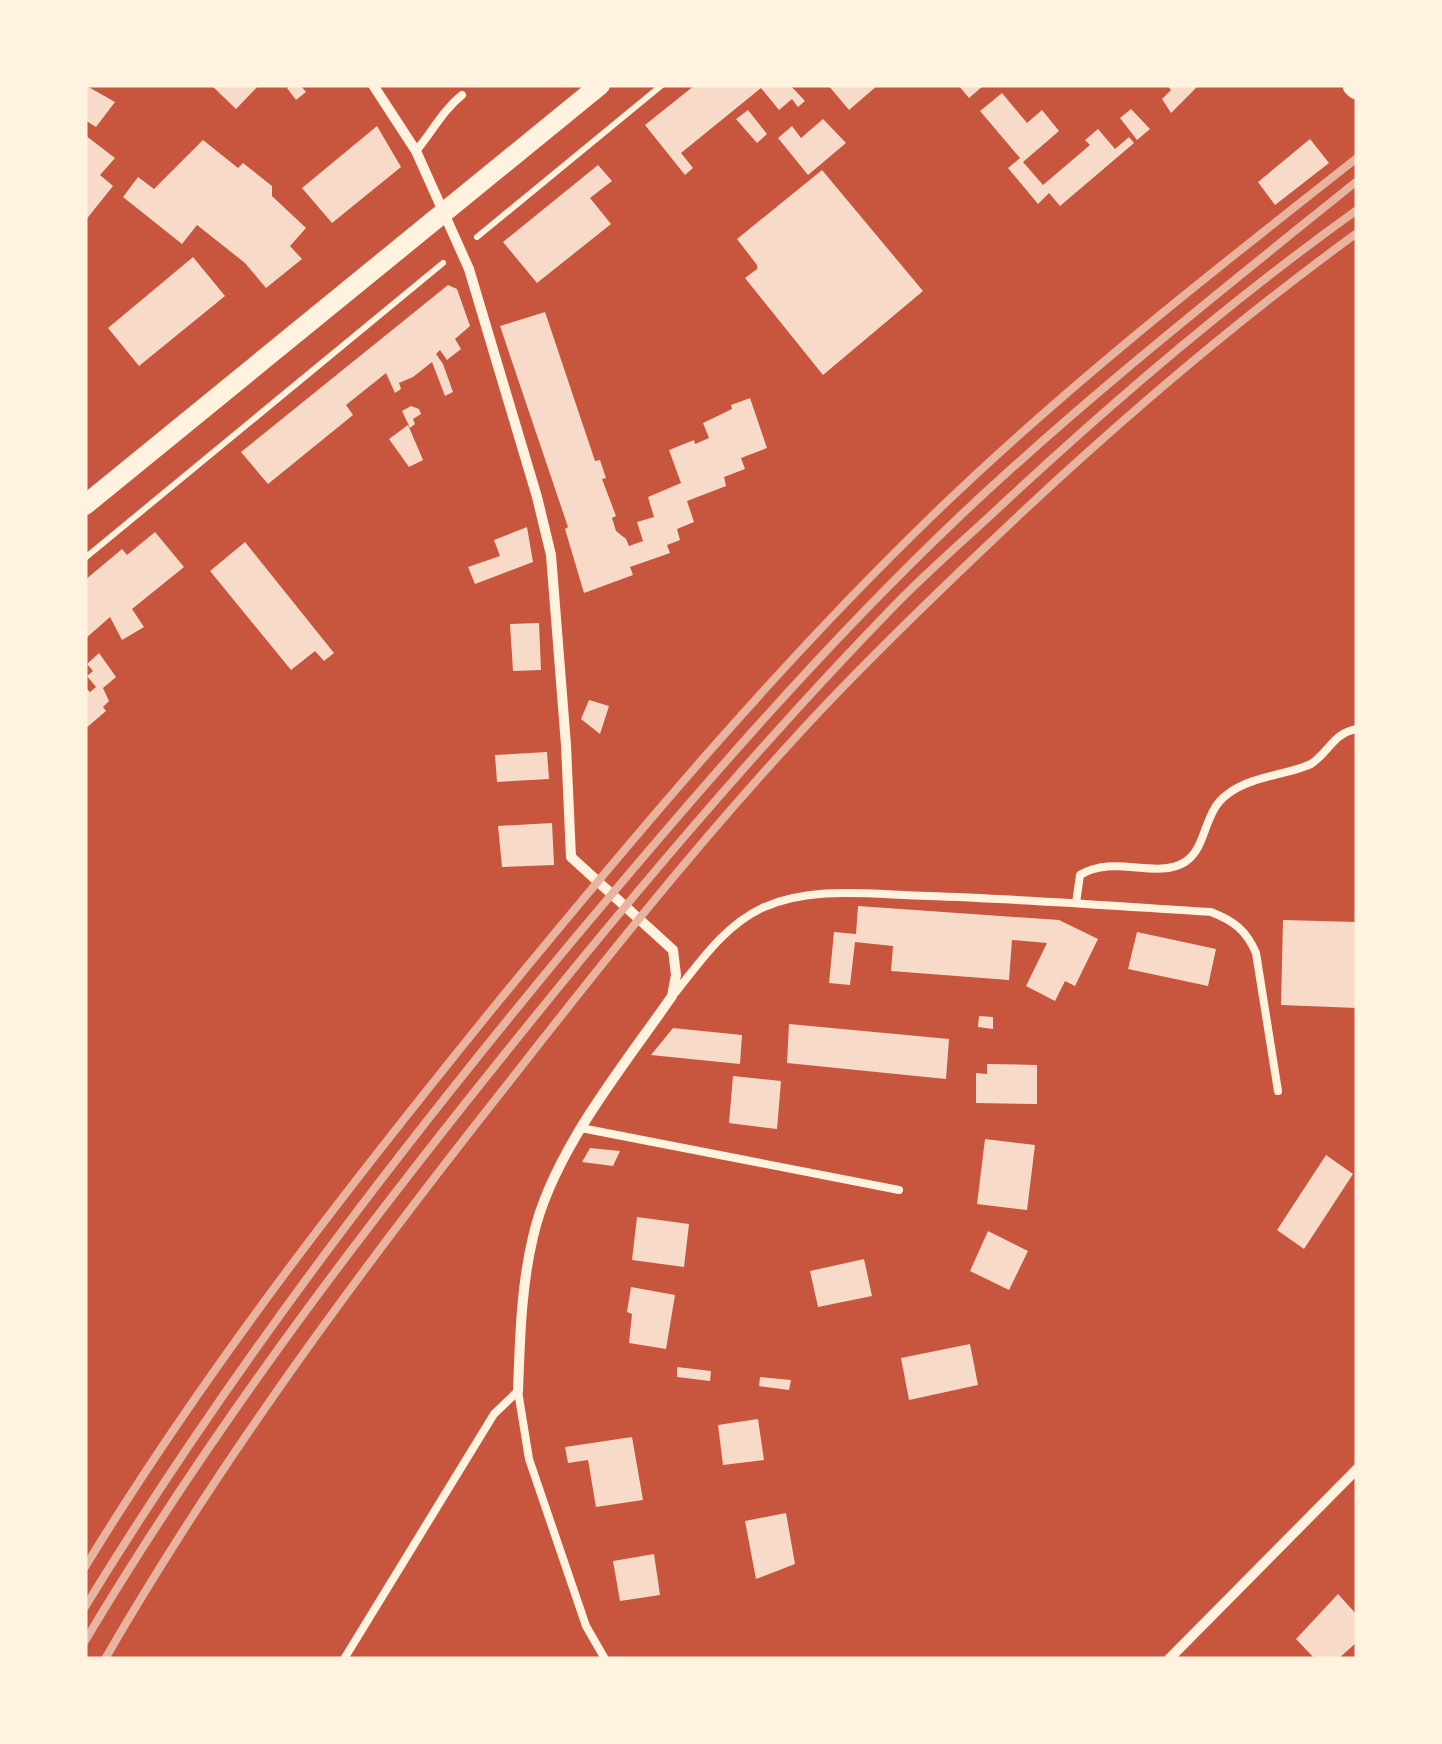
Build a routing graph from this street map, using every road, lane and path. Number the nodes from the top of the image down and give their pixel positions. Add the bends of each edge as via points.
1 (373, 85) edge
2 (600, 85) edge
3 (662, 85) edge
4 (462, 94) dead end
5 (416, 151) junction
6 (443, 214) junction
7 (460, 251) junction
8 (85, 505) edge
9 (85, 558) edge
10 (1357, 729) edge
11 (1076, 903) junction
12 (672, 996) junction
13 (1278, 1091) dead end
14 (581, 1128) junction
15 (899, 1190) dead end
16 (518, 1391) junction
17 (1357, 1469) edge
18 (344, 1659) edge
19 (605, 1659) edge
20 (1168, 1659) edge

1 - 5 street
2 - 6 main road
3 - 7 path
4 - 5 lane
5 - 6 street
6 - 7 street
6 - 8 main road
7 - 9 path
7 - 12 street via 551,555 571,856 673,950
10 - 11 lane via 1335,736 1311,764 1232,790 1211,812 1197,850 1185,862 1098,865 1080,876
11 - 12 lane via 815,893 786,899 738,922
11 - 13 lane via 1211,912 1248,934
12 - 14 street
14 - 15 lane
14 - 16 street via 534,1234
16 - 18 lane via 494,1414
16 - 19 lane via 530,1459 586,1626
17 - 20 street

